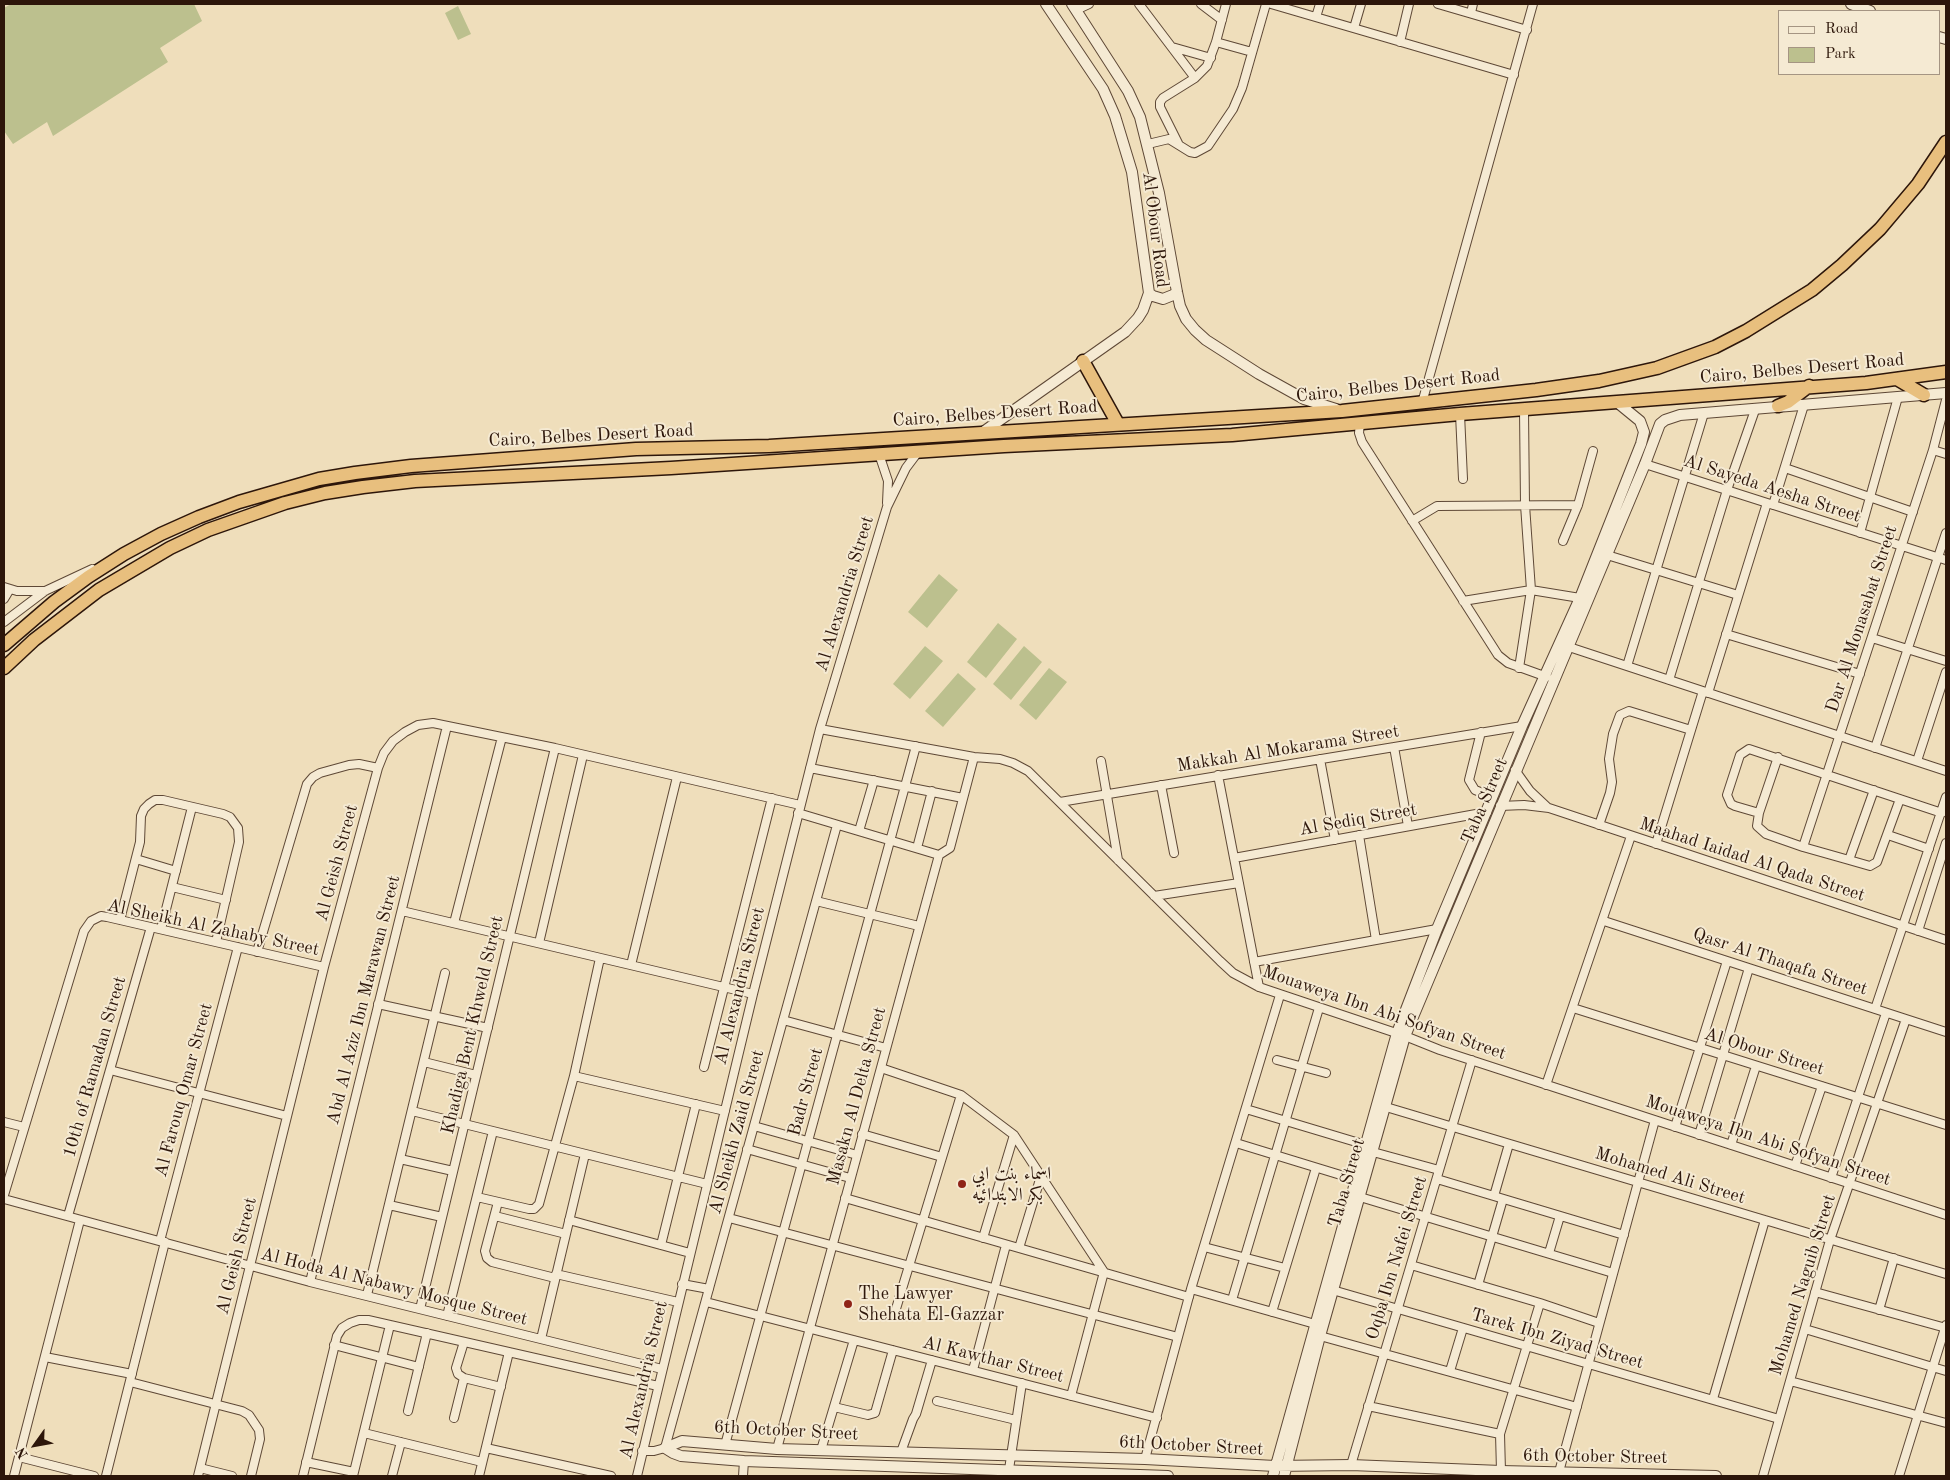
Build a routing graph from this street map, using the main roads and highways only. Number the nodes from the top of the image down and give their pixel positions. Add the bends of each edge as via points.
1 (1946, 142) edge
2 (1083, 361) road end
3 (1946, 372) edge
4 (1896, 379) junction
5 (1810, 386) junction
6 (1924, 395) road end
7 (1778, 406) road end
8 (1118, 424) junction
9 (671, 448) junction
10 (636, 449) junction
11 (671, 468) junction
12 (637, 470) junction
13 (4, 645) edge
14 (4, 668) edge

1 - 8 highway, Cairo, Belbes Desert Road via 1901,205 1861,249 1812,290 1715,347 1657,368 1599,381 1422,403
2 - 8 highway
3 - 4 highway, Cairo, Belbes Desert Road
4 - 5 highway, Cairo, Belbes Desert Road
4 - 6 highway
5 - 7 highway
5 - 11 highway, Cairo, Belbes Desert Road via 1232,435
8 - 9 highway, Cairo, Belbes Desert Road via 769,446
9 - 10 highway, Cairo, Belbes Desert Road
9 - 11 highway via 667,456
10 - 12 highway via 642,456
10 - 13 highway, Cairo, Belbes Desert Road via 411,466 319,479 239,502 161,534 124,554 54,602
11 - 12 highway, Cairo, Belbes Desert Road
12 - 14 highway, Cairo, Belbes Desert Road via 415,481 363,486 286,503 208,530 134,568 66,614

